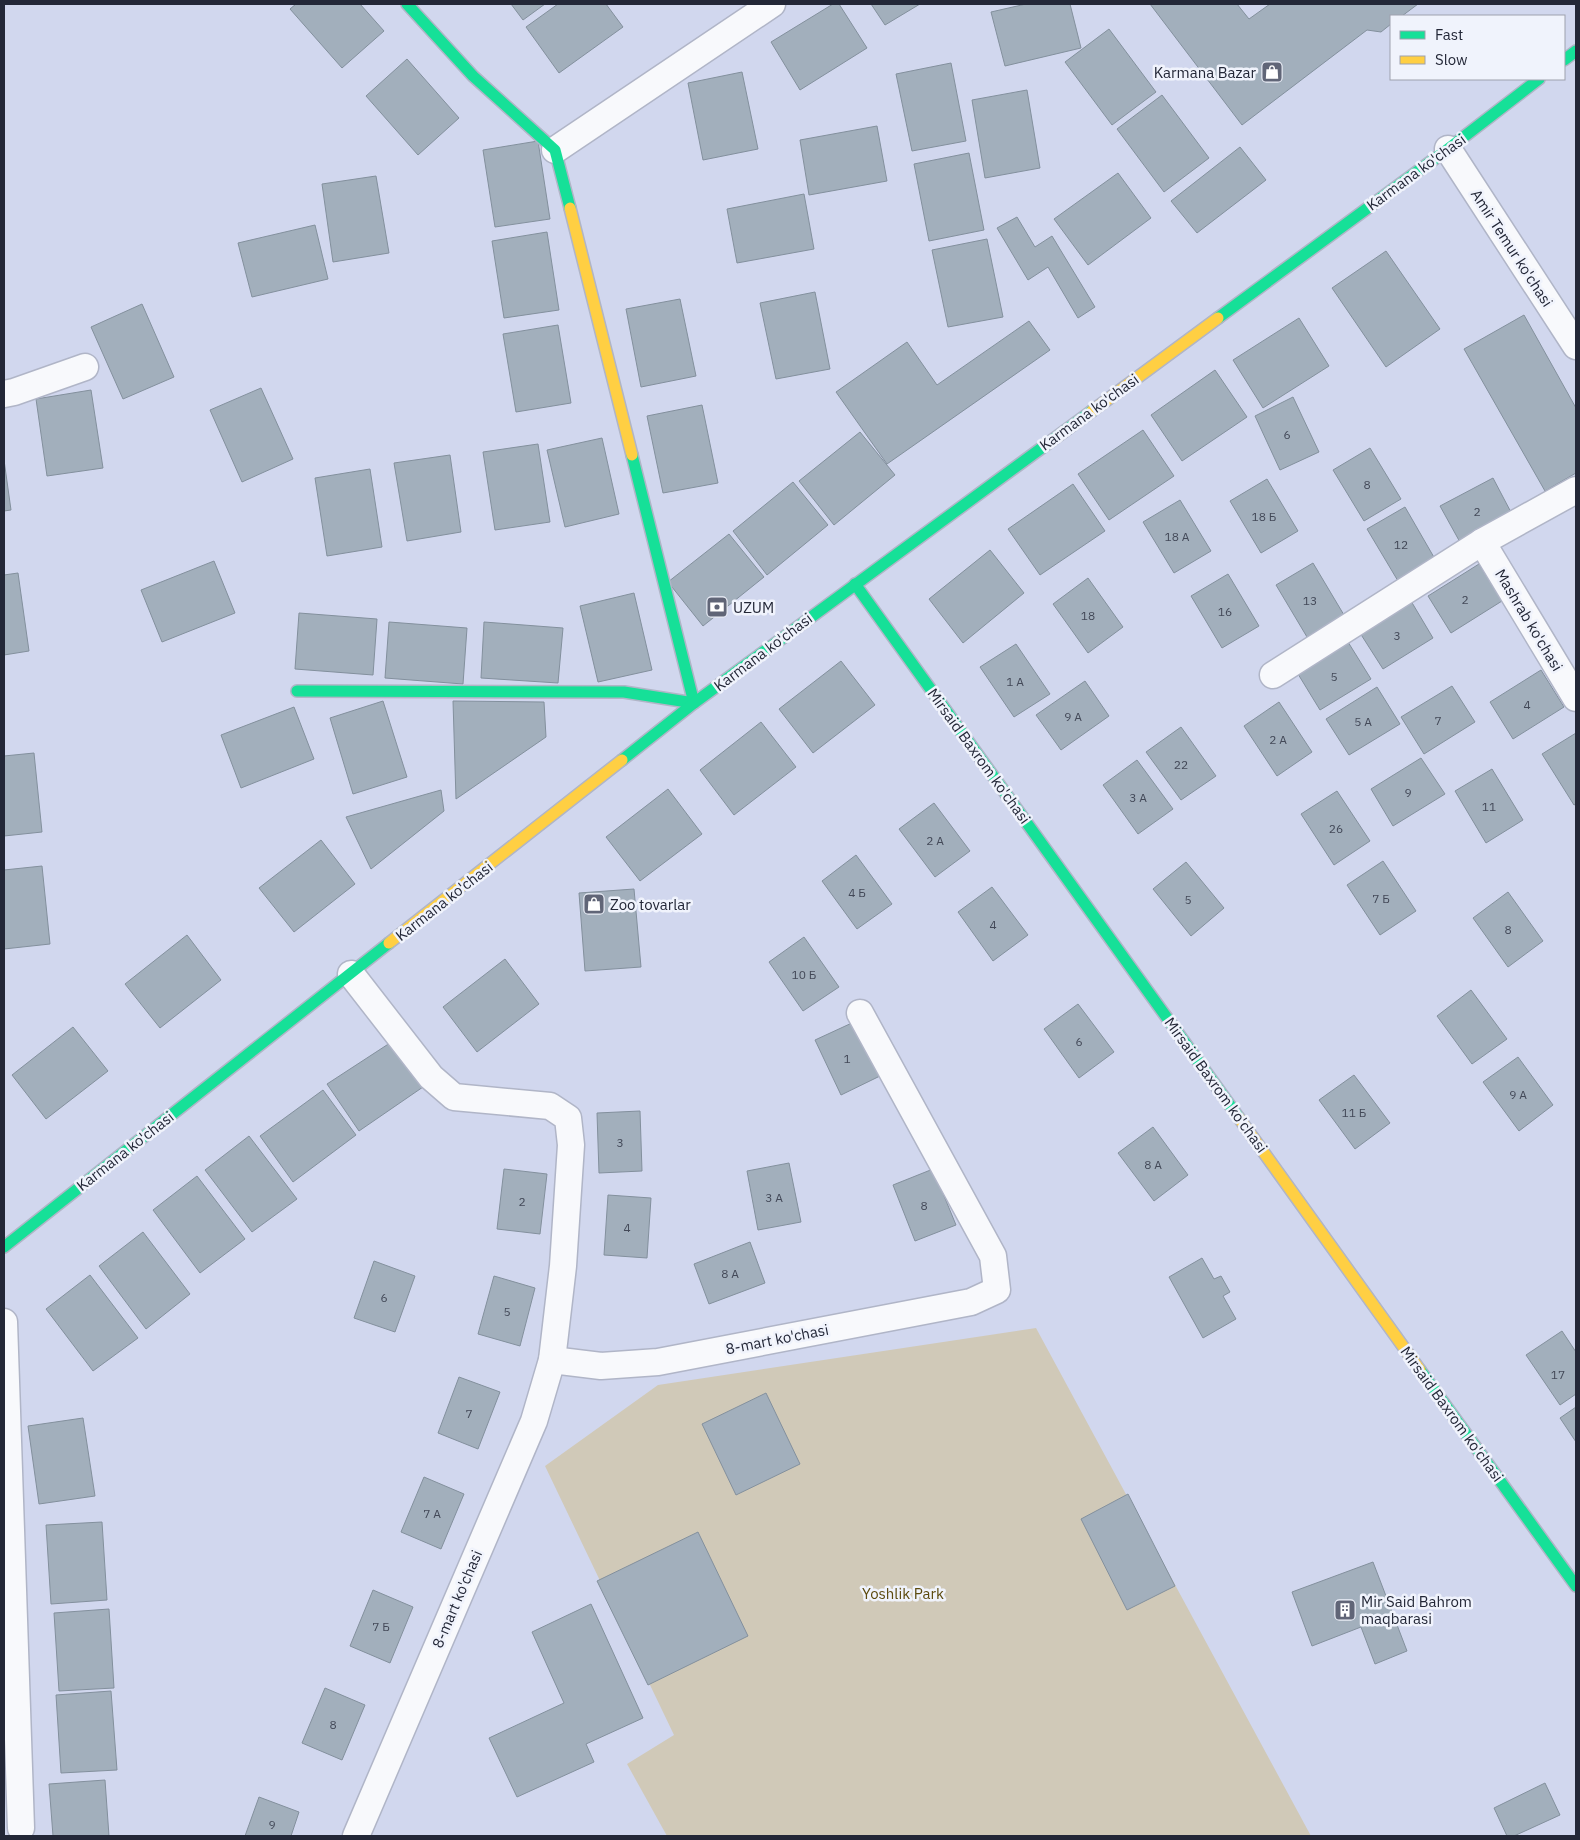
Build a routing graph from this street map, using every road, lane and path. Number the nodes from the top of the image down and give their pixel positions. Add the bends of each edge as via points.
1 (407, 4) edge
2 (772, 4) edge
3 (1576, 51) edge
4 (1565, 59) edge
5 (1538, 80) edge
6 (1448, 149) junction
7 (555, 150) junction
8 (1576, 346) edge
9 (85, 367) dead end
10 (4, 394) edge
11 (1576, 490) edge
12 (1482, 542) junction
13 (855, 584) junction
14 (1273, 675) dead end
15 (297, 690) dead end
16 (1576, 698) edge
17 (694, 703) junction
18 (351, 974) junction
19 (860, 1013) dead end
20 (4, 1247) edge
21 (4, 1322) edge
22 (552, 1360) junction
23 (1576, 1586) edge
24 (21, 1828) dead end
25 (356, 1836) edge

1 - 7 street via 473,76
2 - 7 street
3 - 4 street
5 - 6 street, Karmana ko'chasi
6 - 8 street, Amir Temur ko'chasi
6 - 13 street, Karmana ko'chasi
7 - 17 street
9 - 10 street
11 - 12 street
12 - 14 street
12 - 16 street, Mashrab ko'chasi
13 - 17 street, Karmana ko'chasi
13 - 23 street, Mirsaid Baxrom ko'chasi
15 - 17 street via 624,692
17 - 18 street, Karmana ko'chasi
18 - 20 street, Karmana ko'chasi
18 - 22 street, 8-mart ko'chasi via 431,1076 454,1097 550,1106 568,1118 571,1145 563,1266
19 - 22 street, 8-mart ko'chasi via 993,1256 997,1290 971,1302 658,1362 601,1366
21 - 24 street
22 - 25 street, 8-mart ko'chasi via 534,1421

